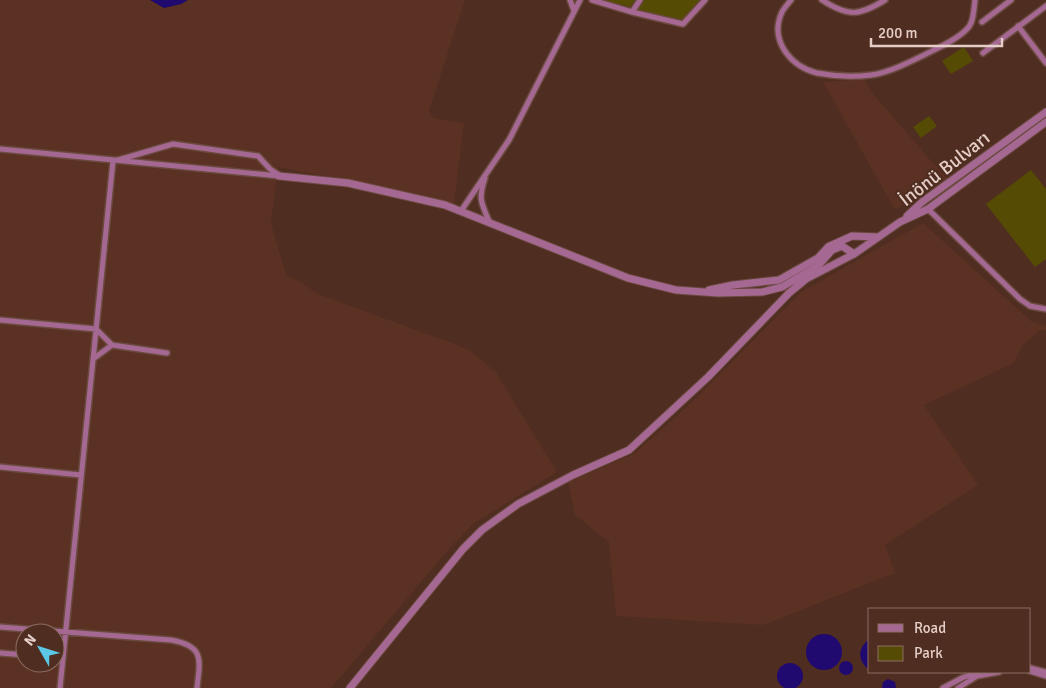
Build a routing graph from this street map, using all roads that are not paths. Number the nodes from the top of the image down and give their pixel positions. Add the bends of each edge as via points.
1 (570, 0) edge
2 (580, 0) edge
3 (592, 0) edge
4 (640, 0) edge
5 (705, 0) edge
6 (791, 0) edge
7 (822, 0) edge
8 (885, 0) edge
9 (975, 0) edge
10 (1011, 0) edge
11 (1046, 6) edge
12 (574, 11) junction
13 (632, 12) junction
14 (982, 22) dead end
15 (1018, 26) junction
16 (983, 53) dead end
17 (1046, 63) edge
18 (1046, 112) edge
19 (1046, 122) edge
20 (0, 149) edge
21 (113, 161) junction
22 (487, 173) junction
23 (279, 176) junction
24 (928, 209) junction
25 (461, 211) junction
26 (904, 220) junction
27 (490, 223) junction
28 (878, 237) junction
29 (854, 254) junction
30 (808, 268) junction
31 (1046, 309) edge
32 (0, 320) edge
33 (96, 329) junction
34 (112, 345) junction
35 (167, 353) dead end
36 (93, 359) junction
37 (0, 467) edge
38 (81, 475) junction
39 (0, 627) edge
40 (15, 628) edge
41 (65, 632) joint
42 (0, 653) edge
43 (15, 654) edge
44 (1031, 670) edge
45 (1031, 670) edge
46 (1046, 672) edge
47 (62, 673) edge
48 (975, 673) edge
49 (994, 673) edge
50 (1046, 676) edge
51 (60, 688) edge
52 (197, 688) edge
53 (350, 688) edge
54 (944, 688) edge
55 (958, 688) edge

1 - 12 street
2 - 12 street
3 - 13 street
4 - 13 street
5 - 13 street via 683,24
6 - 9 street via 778,25 779,42 784,52 800,66 817,73 844,75 872,75 912,62 956,38 971,24
7 - 8 street via 847,13 869,9
10 - 14 street
11 - 15 street
12 - 22 street via 514,129
15 - 16 street
15 - 17 street
18 - 26 street, İnönü Bulvarı via 922,202
19 - 24 street, İnönü Bulvarı
20 - 21 street
21 - 23 street
21 - 23 street via 173,144 258,156
21 - 33 street
22 - 25 street
22 - 27 street via 481,202
23 - 25 street via 348,183
24 - 26 street, İnönü Bulvarı
24 - 31 street via 1020,299 1030,306
25 - 27 street
26 - 28 street
27 - 30 street via 628,278 676,290 704,291 788,279
28 - 29 street
28 - 30 street via 852,236 828,247
29 - 30 street via 842,246 828,253 818,266
29 - 53 street via 806,279 789,293 708,377 629,450 518,504 482,530 463,548
32 - 33 street
33 - 34 street
33 - 36 street
34 - 35 street
34 - 36 street
36 - 38 street
37 - 38 street
38 - 41 street
39 - 40 street
41 - 52 street via 171,640 189,645 200,658
42 - 43 street
44 - 46 street
45 - 50 street
47 - 51 street
48 - 54 street
49 - 55 street via 978,676

